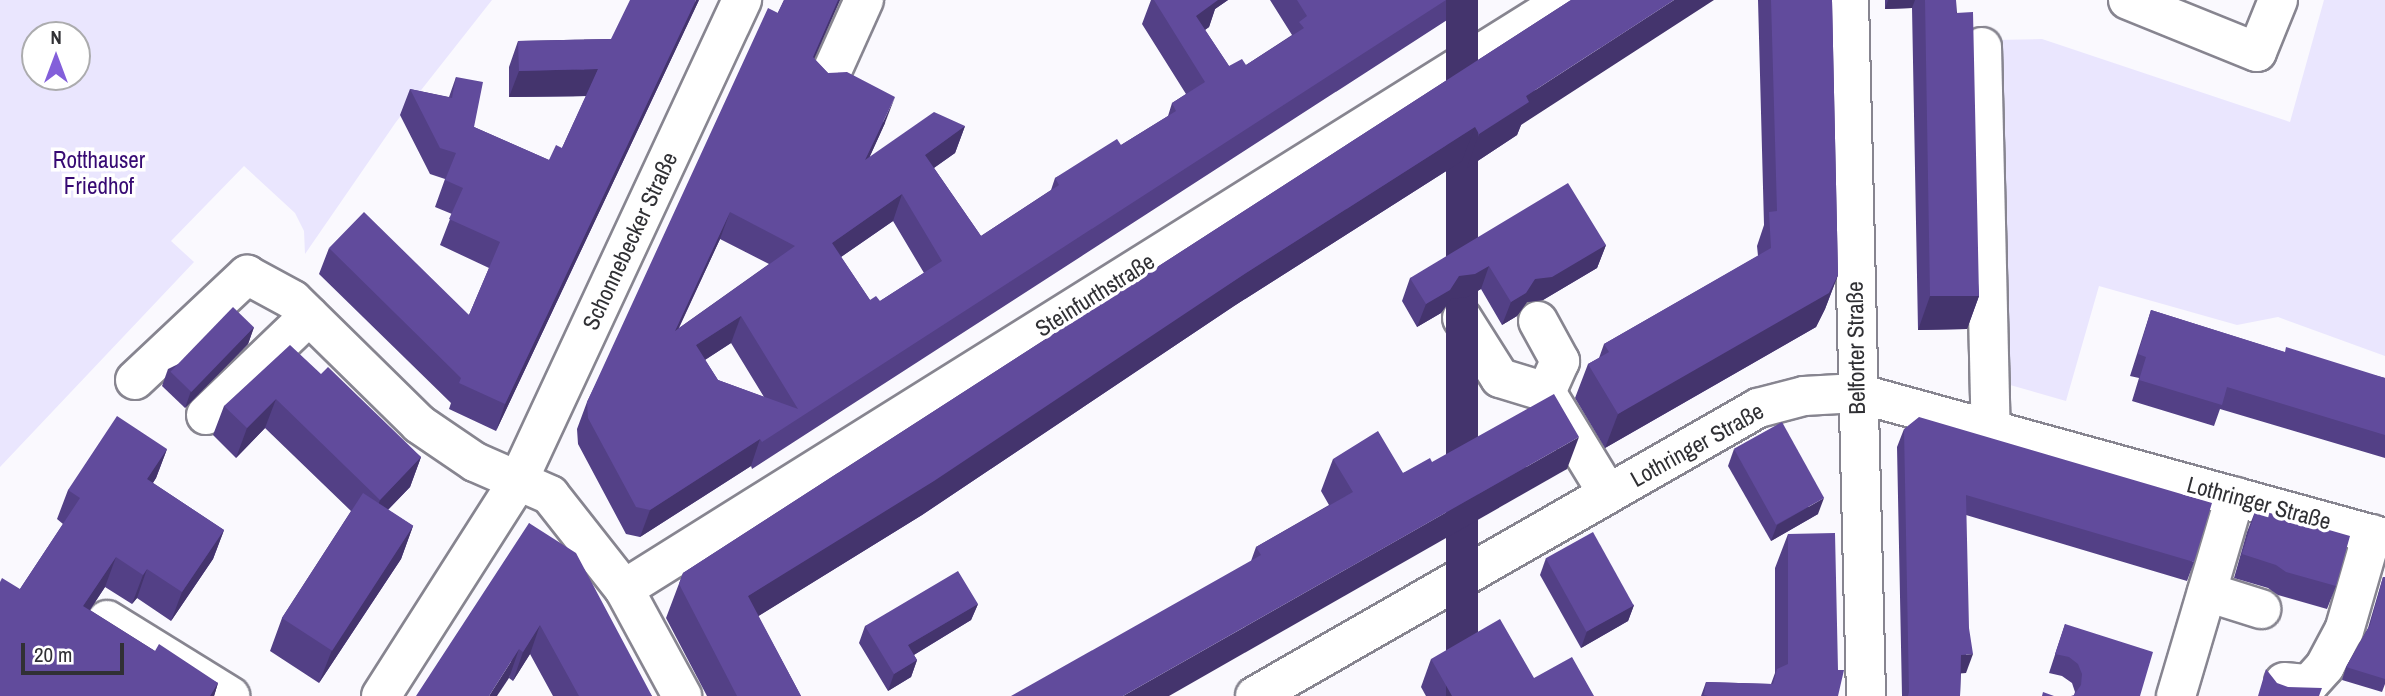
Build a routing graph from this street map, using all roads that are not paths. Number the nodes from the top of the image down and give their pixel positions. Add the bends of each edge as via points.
1 (743, 0) edge
2 (864, 0) edge
3 (1849, 0) edge
4 (2128, 0) edge
5 (2278, 0) edge
6 (1557, 2) edge
7 (1982, 47) dead end
8 (828, 80) edge
9 (301, 308) junction
10 (1462, 318) dead end
11 (1538, 321) dead end
12 (135, 380) dead end
13 (1546, 392) junction
14 (1857, 393) junction
15 (206, 415) dead end
16 (1990, 430) junction
17 (518, 481) junction
18 (1608, 494) junction
19 (2235, 497) junction
20 (2379, 536) edge
21 (624, 589) junction
22 (2207, 592) junction
23 (2261, 610) dead end
24 (107, 620) edge
25 (2284, 682) edge
26 (230, 696) edge
27 (381, 696) edge
28 (682, 696) edge
29 (1255, 696) edge
30 (1866, 696) edge
31 (2176, 696) edge

1 - 17 street, Schonnebecker Straße
2 - 8 street
3 - 14 street, Belforter Straße
4 - 5 street via 2257,52
6 - 21 street, Steinfurthstraße
7 - 16 street
9 - 12 street via 247,275
9 - 15 street
9 - 17 street via 419,424 475,462
10 - 13 street via 1500,379
11 - 13 street via 1560,361
13 - 18 street
14 - 16 street, Lothringer Straße
14 - 18 street, Lothringer Straße via 1804,396 1758,408
14 - 30 street, Belforter Straße
16 - 19 street, Lothringer Straße
17 - 21 street via 550,495
17 - 27 street, Schonnebecker Straße
18 - 29 street, Lothringer Straße
19 - 20 street, Lothringer Straße
19 - 22 street
20 - 25 street via 2344,631 2325,666 2309,684
21 - 28 street
22 - 23 street
22 - 31 street
24 - 26 street

